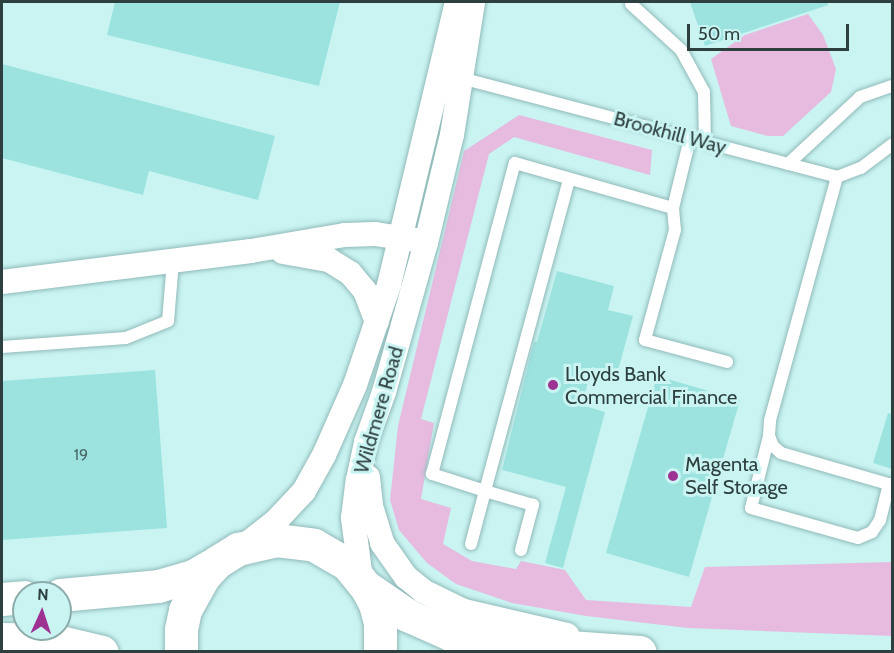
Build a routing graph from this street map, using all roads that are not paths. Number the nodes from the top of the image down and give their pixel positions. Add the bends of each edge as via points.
1 (457, 2) edge
2 (473, 2) edge
3 (631, 4) dead end
4 (451, 76) junction
5 (892, 86) edge
6 (690, 139) junction
7 (705, 142) junction
8 (892, 145) edge
9 (788, 165) junction
10 (837, 177) junction
11 (569, 179) junction
12 (673, 208) junction
13 (399, 236) junction
14 (426, 243) junction
15 (251, 251) junction
16 (173, 261) junction
17 (2, 282) edge
18 (377, 322) junction
19 (2, 346) edge
20 (726, 362) dead end
21 (770, 436) junction
22 (366, 442) junction
23 (891, 484) edge
24 (485, 491) junction
25 (471, 544) dead end
26 (520, 550) dead end
27 (228, 556) junction
28 (363, 583) junction
29 (72, 594) edge
30 (2, 639) edge
31 (102, 651) edge
32 (181, 651) edge
33 (380, 651) edge
34 (640, 651) edge
35 (647, 651) edge

1 - 4 street, Wildmere Road
2 - 4 street, Wildmere Road
3 - 7 lane via 681,50 704,92
4 - 6 lane, Brookhill Way
4 - 13 street, Wildmere Road
4 - 14 street, Wildmere Road
5 - 9 lane via 860,97
6 - 7 lane, Brookhill Way
6 - 12 lane
7 - 9 lane, Brookhill Way
8 - 10 lane via 861,168
9 - 10 lane, Brookhill Way
10 - 21 lane via 770,421
11 - 12 lane
11 - 24 lane
11 - 24 lane via 514,163 432,474
12 - 20 lane via 675,230 645,340
13 - 14 street, Wildmere Road
13 - 15 street, Wildmere Road via 345,235
13 - 18 street, Wildmere Road
14 - 22 street, Wildmere Road
15 - 16 street, Wildmere Road
15 - 18 street, Wildmere Road via 299,253 329,260 350,273 365,291
16 - 17 street, Wildmere Road
16 - 19 lane via 168,321 126,338
18 - 27 street, Wildmere Road via 355,385 315,475 283,515
21 - 23 lane via 781,453
21 - 23 lane via 751,508 858,538 872,532
22 - 28 street, Wildmere Road via 353,518
22 - 35 street via 370,506 382,543 406,577 423,591 457,608 491,618
24 - 25 lane
24 - 26 lane via 532,505
27 - 28 highway via 276,540 314,545 332,554
27 - 29 highway via 193,576 158,586
27 - 32 highway via 193,592 181,629
28 - 33 highway via 380,623
28 - 34 highway via 407,615 450,634 499,642
30 - 31 highway via 52,640

